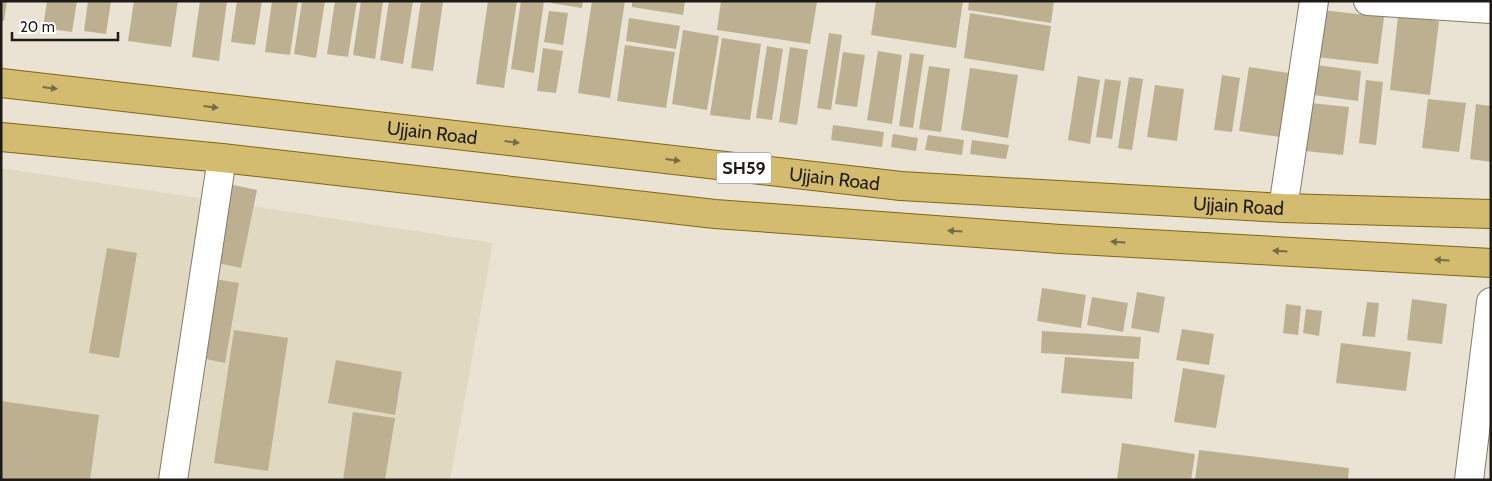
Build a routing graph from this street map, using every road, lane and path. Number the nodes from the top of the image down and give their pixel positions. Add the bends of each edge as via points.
1 (1314, 1) edge
2 (1368, 1) edge
3 (1491, 9) edge
4 (1, 83) edge
5 (1, 137) edge
6 (222, 158) junction
7 (1283, 208) junction
8 (1491, 214) edge
9 (1491, 263) edge
10 (1491, 302) edge
11 (173, 480) edge
12 (1469, 480) edge

1 - 7 street
2 - 3 street
4 -> 7 main road, Ujjain Road / SH59 via 901,186
5 - 6 main road
9 -> 6 main road via 1060,239 715,214
6 - 11 street
7 - 8 main road, Ujjain Road / SH59
10 - 12 street

